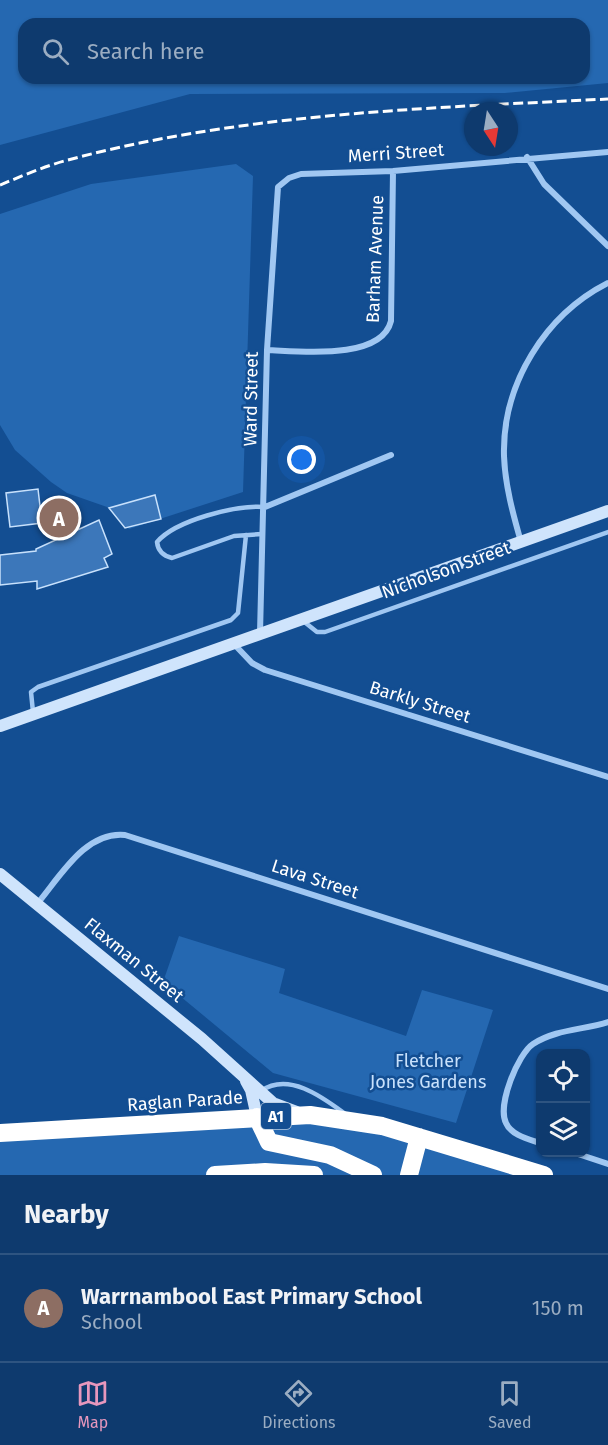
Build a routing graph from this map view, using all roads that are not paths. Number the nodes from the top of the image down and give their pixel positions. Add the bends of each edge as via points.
1 (608, 152) edge
2 (527, 157) junction
3 (393, 171) junction
4 (294, 175) joint
5 (608, 246) edge
6 (608, 284) edge
7 (267, 350) junction
8 (391, 455) dead end
9 (265, 507) junction
10 (608, 511) edge
11 (608, 532) edge
12 (262, 534) junction
13 (246, 535) junction
14 (521, 542) junction
15 (301, 618) junction
16 (260, 633) junction
17 (232, 642) junction
18 (34, 715) junction
19 (0, 726) edge
20 (608, 777) edge
21 (0, 874) edge
22 (37, 904) junction
23 (608, 989) edge
24 (608, 1022) edge
25 (257, 1094) junction
26 (310, 1115) junction
27 (257, 1117) junction
28 (360, 1121) junction
29 (0, 1133) edge
30 (419, 1137) junction
31 (536, 1141) edge
32 (587, 1157) edge
33 (608, 1164) edge
34 (215, 1175) edge
35 (314, 1175) edge
36 (373, 1175) edge
37 (409, 1175) edge
38 (544, 1175) edge

1 - 2 street, Merri Street
2 - 3 street, Merri Street
2 - 5 street via 544,184
3 - 4 street, Merri Street
3 - 7 street, Barham Avenue via 389,331 381,338 345,351
4 - 7 street, Ward Street via 278,187 276,198
6 - 14 street via 575,304 553,325 529,359 515,390 504,454 509,498
7 - 9 street, Ward Street
8 - 9 street
9 - 12 street, Ward Street
9 - 13 lane via 228,510 170,531 157,542 157,548 172,558
10 - 14 street, Nicholson Street
11 - 15 lane, Nicholson Street via 325,632 317,632
12 - 13 lane
12 - 16 street, Ward Street
13 - 18 lane via 238,613 231,620 38,687 31,692
14 - 15 street, Nicholson Street
15 - 16 street, Nicholson Street
16 - 17 street, Nicholson Street
17 - 18 street, Nicholson Street
17 - 20 street, Barkly Street via 252,663 266,670
18 - 19 street, Nicholson Street
21 - 22 street, Flaxman Street
22 - 23 street, Lava Street via 93,841 125,835
22 - 25 street, Flaxman Street via 244,1076
24 - 31 street via 546,1036 520,1056 503,1114 515,1133
25 - 26 street, Flaxman Street via 287,1110
25 - 27 street, Flaxman Street
25 - 28 lane via 276,1084 293,1086 322,1096
26 - 27 highway, Raglan Parade / A1
26 - 28 highway, Raglan Parade / A1
27 - 29 highway, Raglan Parade / A1
27 - 36 highway via 269,1142 330,1155
28 - 30 highway, Raglan Parade / A1
30 - 37 highway
30 - 38 highway, Raglan Parade / A1
32 - 33 street
34 - 35 highway

